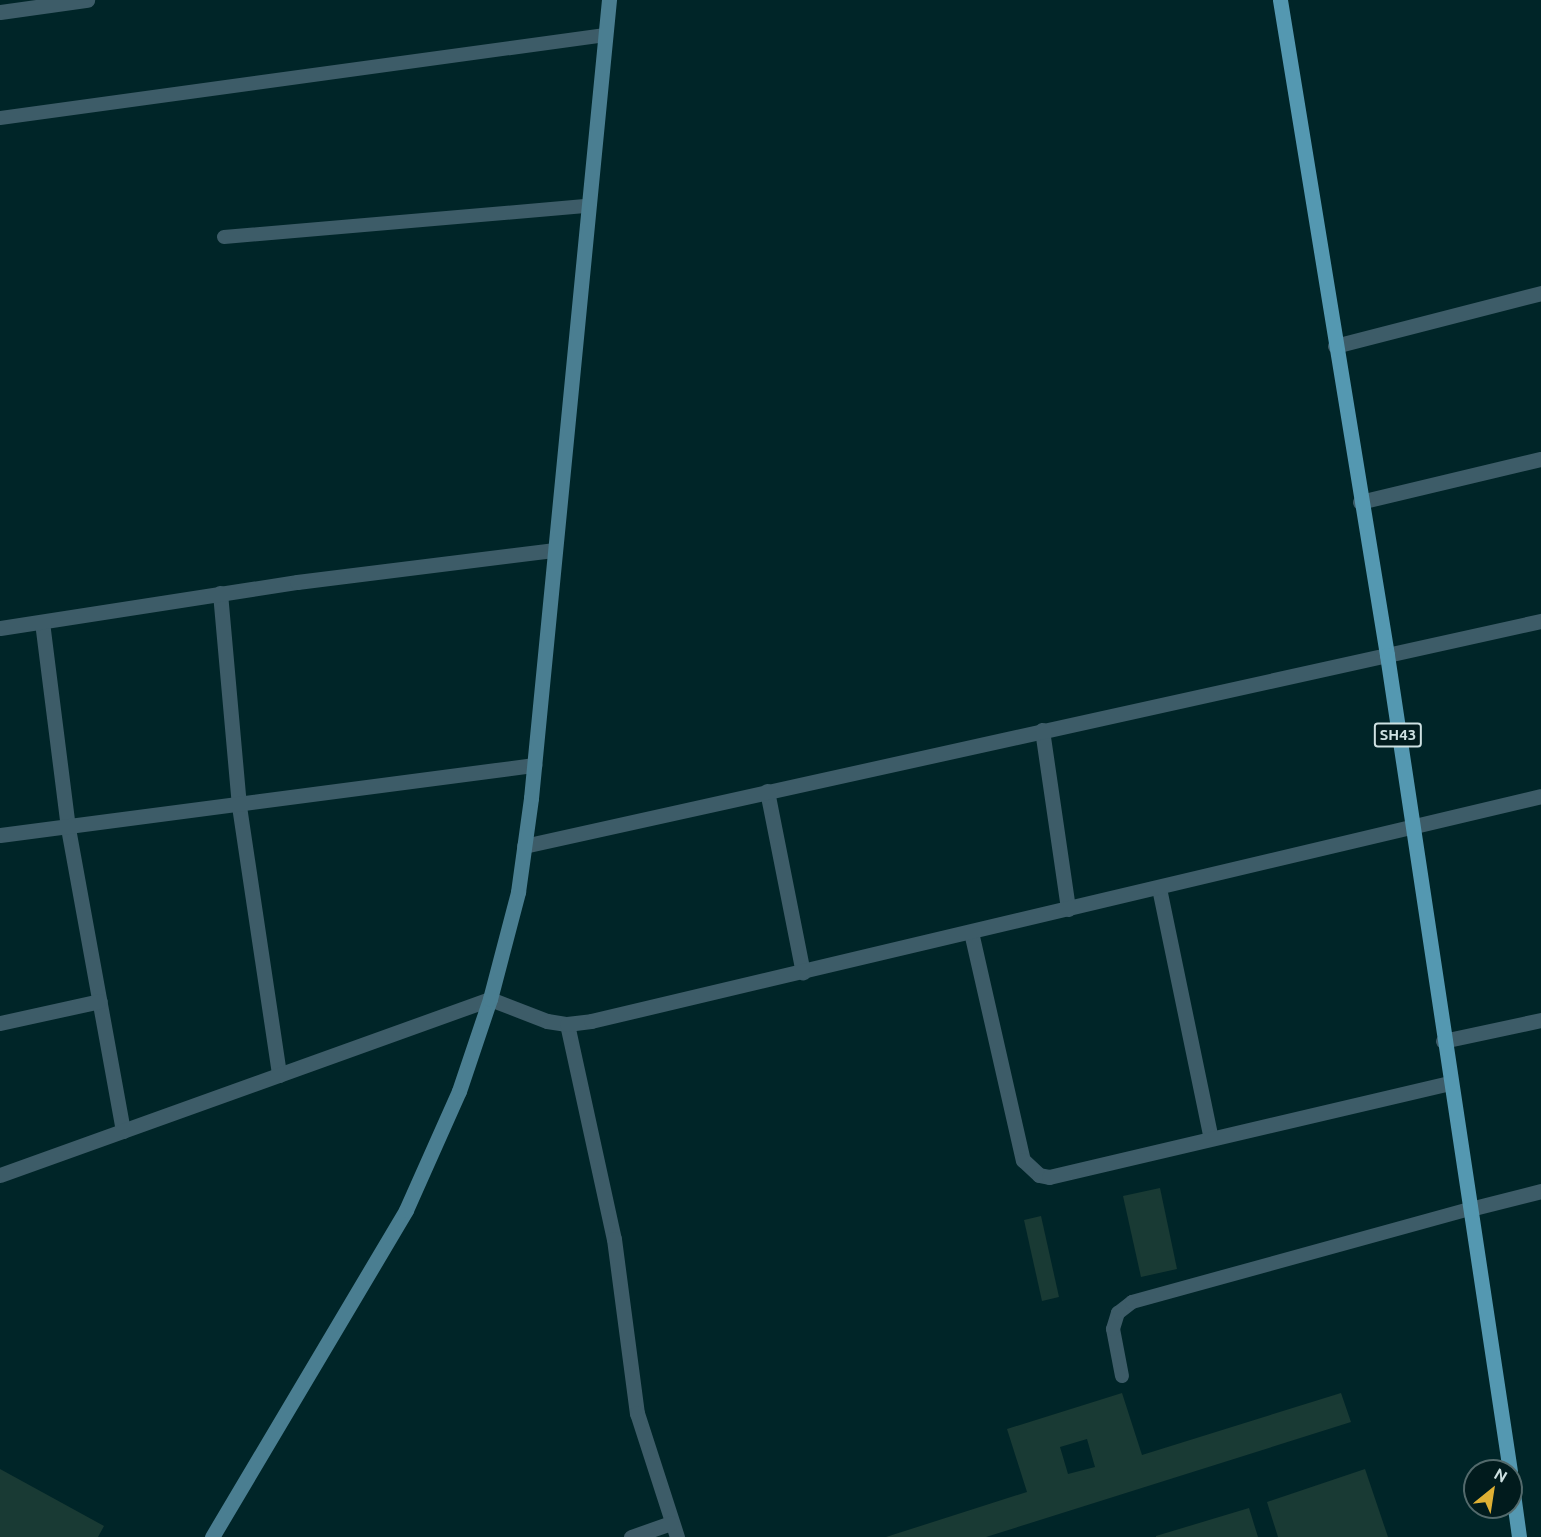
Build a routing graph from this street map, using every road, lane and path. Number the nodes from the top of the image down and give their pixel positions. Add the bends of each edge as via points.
1 (87, 0) edge
2 (609, 0) edge
3 (1280, 0) edge
4 (30, 4) edge
5 (0, 12) edge
6 (605, 35) junction
7 (0, 118) edge
8 (588, 206) junction
9 (224, 237) dead end
10 (1541, 293) edge
11 (1335, 346) junction
12 (1541, 459) edge
13 (1360, 502) junction
14 (555, 550) junction
15 (220, 593) junction
16 (1541, 621) edge
17 (42, 622) junction
18 (0, 628) edge
19 (1387, 655) junction
20 (1042, 730) junction
21 (534, 765) junction
22 (767, 791) junction
23 (1541, 796) edge
24 (239, 806) junction
25 (68, 828) junction
26 (1412, 829) junction
27 (0, 835) edge
28 (524, 846) junction
29 (1159, 888) junction
30 (1068, 909) junction
31 (971, 932) junction
32 (803, 972) junction
33 (490, 999) junction
34 (100, 1001) junction
35 (1541, 1020) edge
36 (0, 1023) edge
37 (567, 1024) junction
38 (1443, 1041) junction
39 (279, 1075) junction
40 (1450, 1083) junction
41 (123, 1131) junction
42 (1211, 1138) junction
43 (0, 1175) edge
44 (1541, 1191) edge
45 (1470, 1209) junction
46 (1122, 1376) dead end
47 (1508, 1459) edge
48 (1517, 1519) edge
49 (674, 1530) edge
50 (212, 1537) edge
51 (631, 1537) edge
52 (1519, 1537) edge

1 - 4 street
2 - 6 street
3 - 11 main road, SH43
4 - 5 street
6 - 7 lane
6 - 8 street
8 - 9 lane
8 - 14 street
10 - 11 street
11 - 13 main road, SH43
12 - 13 street
13 - 19 main road, SH43
14 - 15 street
14 - 21 street
15 - 17 street
15 - 24 street
16 - 19 street
17 - 18 street
17 - 25 street
19 - 20 street
19 - 26 main road, SH43
20 - 22 street
20 - 30 street
21 - 24 street
21 - 28 street
22 - 28 street
22 - 32 street
23 - 26 street
24 - 25 street
24 - 39 street
25 - 27 street
25 - 34 street
26 - 29 street
26 - 38 main road, SH43
28 - 33 street via 518,892
29 - 30 street
29 - 42 street
30 - 31 street
31 - 32 street
31 - 42 street via 1023,1160 1029,1169 1049,1177
32 - 37 street
33 - 37 street via 529,1016
33 - 39 street
33 - 50 street via 459,1091 406,1210
34 - 36 street
34 - 41 street
35 - 38 street
37 - 49 street via 614,1239 637,1413
38 - 40 main road, SH43
39 - 41 street
40 - 42 street
40 - 45 main road, SH43
41 - 43 street
44 - 45 street
45 - 46 lane via 1132,1302 1118,1314 1113,1329
45 - 47 main road, SH43
48 - 52 main road
49 - 51 street

